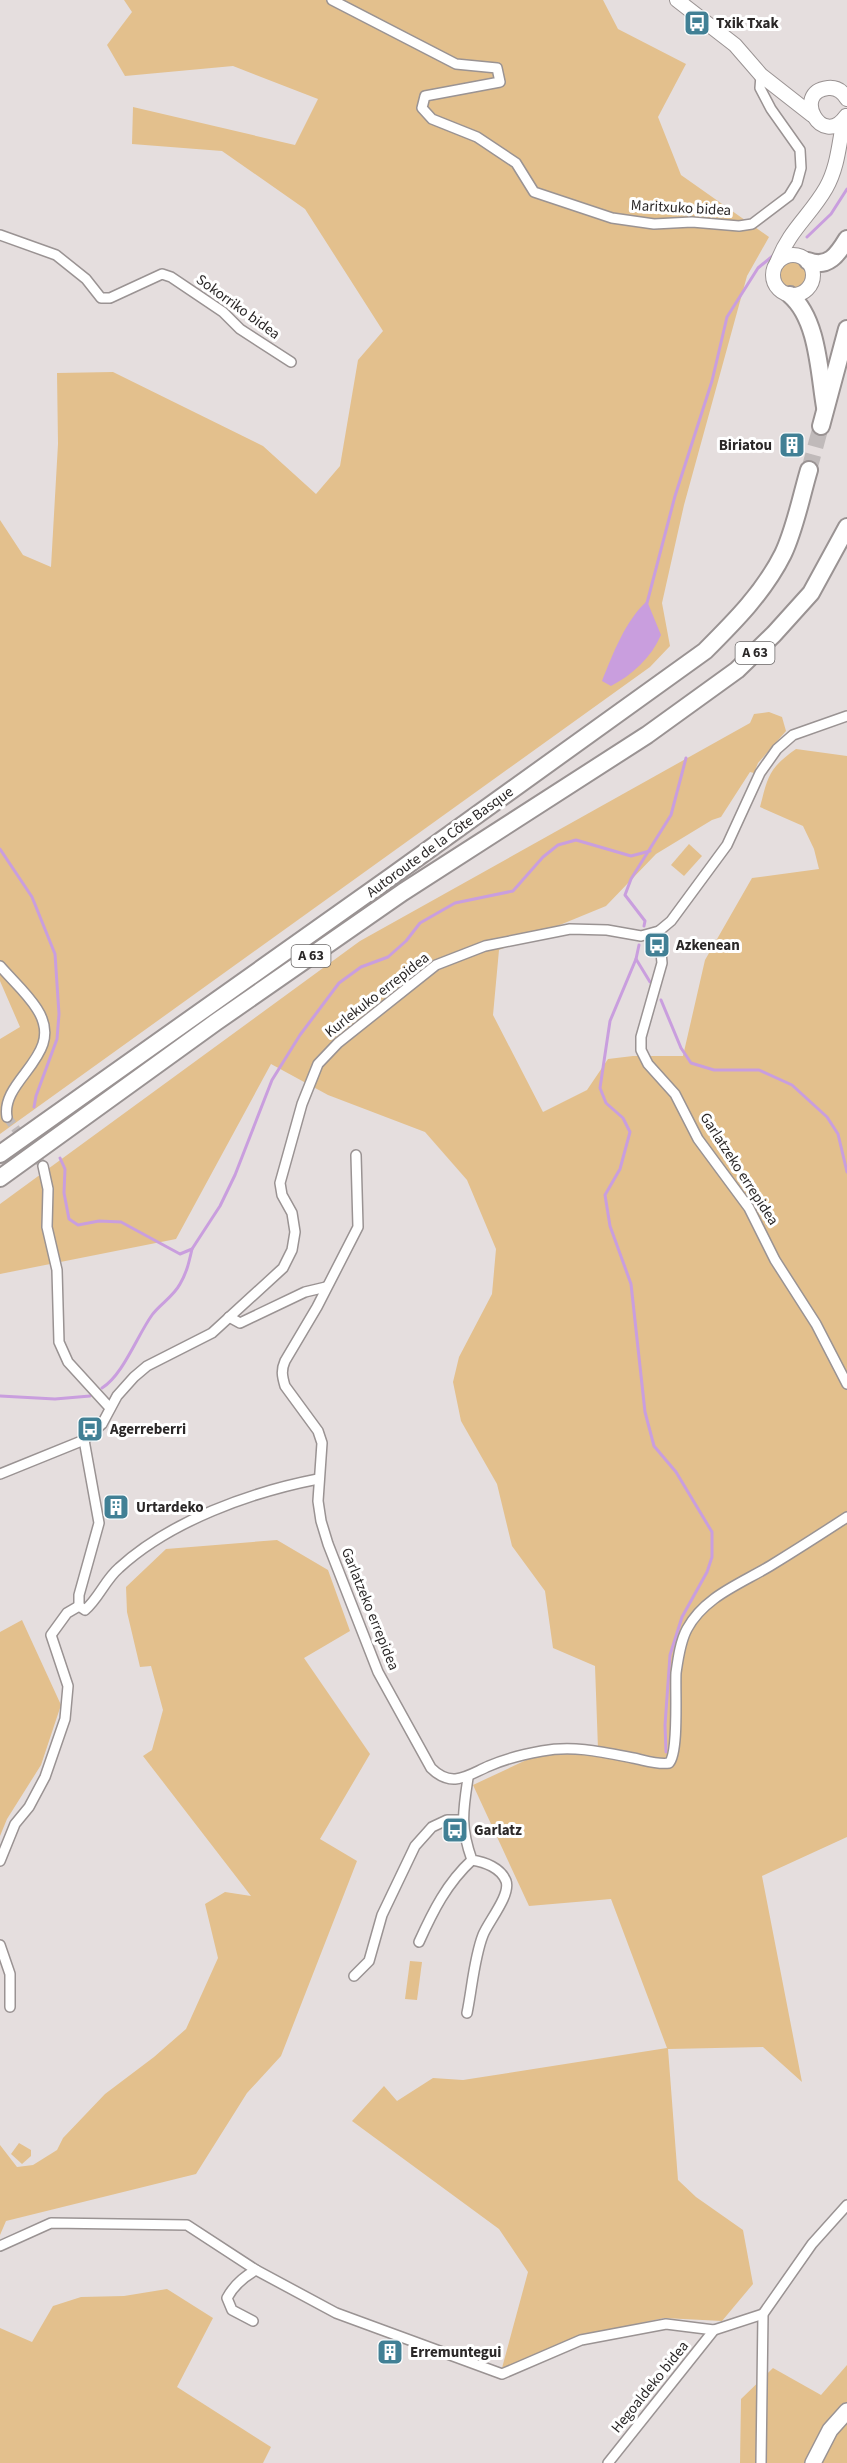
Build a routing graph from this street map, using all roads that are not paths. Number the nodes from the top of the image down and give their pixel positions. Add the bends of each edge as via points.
1 (332, 0) edge
2 (677, 0) edge
3 (761, 75) junction
4 (842, 87) edge
5 (784, 92) junction
6 (816, 93) junction
7 (847, 99) edge
8 (812, 115) junction
9 (846, 117) edge
10 (826, 126) junction
11 (839, 148) junction
12 (799, 222) junction
13 (0, 235) edge
14 (847, 239) edge
15 (806, 259) junction
16 (777, 263) junction
17 (790, 295) junction
18 (847, 329) edge
19 (291, 362) dead end
20 (825, 407) junction
21 (821, 426) tunnel mouth
22 (809, 470) tunnel mouth
23 (847, 527) edge
24 (847, 716) edge
25 (659, 931) junction
26 (0, 966) edge
27 (7, 1117) dead end
28 (0, 1154) edge
29 (356, 1155) dead end
30 (43, 1166) tunnel mouth
31 (0, 1178) edge
32 (326, 1287) junction
33 (229, 1317) junction
34 (847, 1384) edge
35 (110, 1408) junction
36 (84, 1440) junction
37 (0, 1474) edge
38 (318, 1479) junction
39 (847, 1517) edge
40 (79, 1606) junction
41 (468, 1778) junction
42 (462, 1820) junction
43 (472, 1860) junction
44 (0, 1861) edge
45 (419, 1942) dead end
46 (0, 1945) edge
47 (3, 1960) edge
48 (354, 1976) dead end
49 (10, 2007) dead end
50 (467, 2013) dead end
51 (847, 2205) edge
52 (0, 2246) edge
53 (256, 2270) junction
54 (763, 2314) junction
55 (253, 2321) dead end
56 (714, 2330) junction
57 (847, 2411) edge
58 (608, 2463) edge
59 (761, 2463) edge
60 (813, 2463) edge

1 - 3 street, Maritxuko bidea via 456,64 497,68 500,82 425,96 422,108 432,119 477,137 516,163 534,192 612,218 654,224 739,226 752,224 789,196 801,168 800,150 760,88
2 - 3 street via 735,45
3 - 5 street
4 - 6 street
4 - 7 street
5 - 6 street
5 - 8 street
6 - 8 street via 811,103
8 - 10 street
9 - 10 street via 838,124
9 - 11 street
10 - 11 street
11 - 12 street via 826,189
12 - 15 street via 796,242
12 - 16 street
13 - 19 street, Sokorriko bidea via 56,255 86,279 101,298 110,298 162,274 171,277
14 - 15 highway via 830,261 819,264
15 - 16 street via 787,256
15 - 17 street via 813,272 811,284 803,293
16 - 17 street via 774,282
17 - 20 highway via 808,316
18 - 20 highway
20 - 21 highway
22 - 28 highway, Autoroute de la Côte Basque / A 63 via 784,552 765,585 705,651
23 - 31 highway, Autoroute de la Côte Basque / A 63 via 811,593 737,670 638,741 403,892
24 - 25 street via 793,735 777,749 760,773 727,845 672,921
25 - 33 street, Kurlekuko errepidea via 641,936 570,929 484,946 436,965 338,1043 318,1064 302,1104 280,1183 292,1213 292,1250 283,1268
25 - 34 street, Garlatzeko errepidea via 662,963 641,1037 641,1050 648,1064 675,1094 698,1139 749,1208
26 - 27 street via 38,1009 43,1033 37,1058 5,1103
29 - 32 street, Garlatzeko errepidea via 358,1227
30 - 35 street via 48,1189 47,1227 57,1270 59,1342 68,1362
32 - 33 street via 306,1292 240,1323
32 - 38 street, Garlatzeko errepidea via 281,1369 285,1386 318,1431 322,1443
33 - 35 street, Kurlekuko errepidea via 212,1333 147,1366 125,1386
35 - 36 street, Kurlekuko errepidea via 102,1424
36 - 37 street, Kurlekuko errepidea
36 - 40 street via 99,1523
38 - 40 street via 276,1487 216,1509 149,1544 119,1568 94,1603 85,1610
38 - 41 street, Garlatzeko errepidea via 327,1544 378,1672 431,1768 451,1779
39 - 41 street via 718,1595 696,1615 682,1640 676,1670 672,1761 665,1764 591,1750 555,1749 489,1766
40 - 44 street via 67,1613 51,1635 68,1686 65,1719 45,1777 30,1807 15,1824
41 - 42 street
42 - 43 street
42 - 48 street via 447,1820 432,1827 415,1846 382,1915 369,1961
43 - 45 street via 437,1903
43 - 50 street via 487,1863 499,1872 507,1891 483,1936
46 - 47 street
47 - 49 street via 10,1974
51 - 54 street via 812,2244
52 - 53 street via 51,2223 187,2225
53 - 55 street via 243,2278 227,2298 232,2310
53 - 56 street via 336,2313 502,2374 581,2340 666,2324
54 - 56 street
54 - 59 street
56 - 58 street, Hegoaldeko bidea
57 - 60 main road via 830,2430

